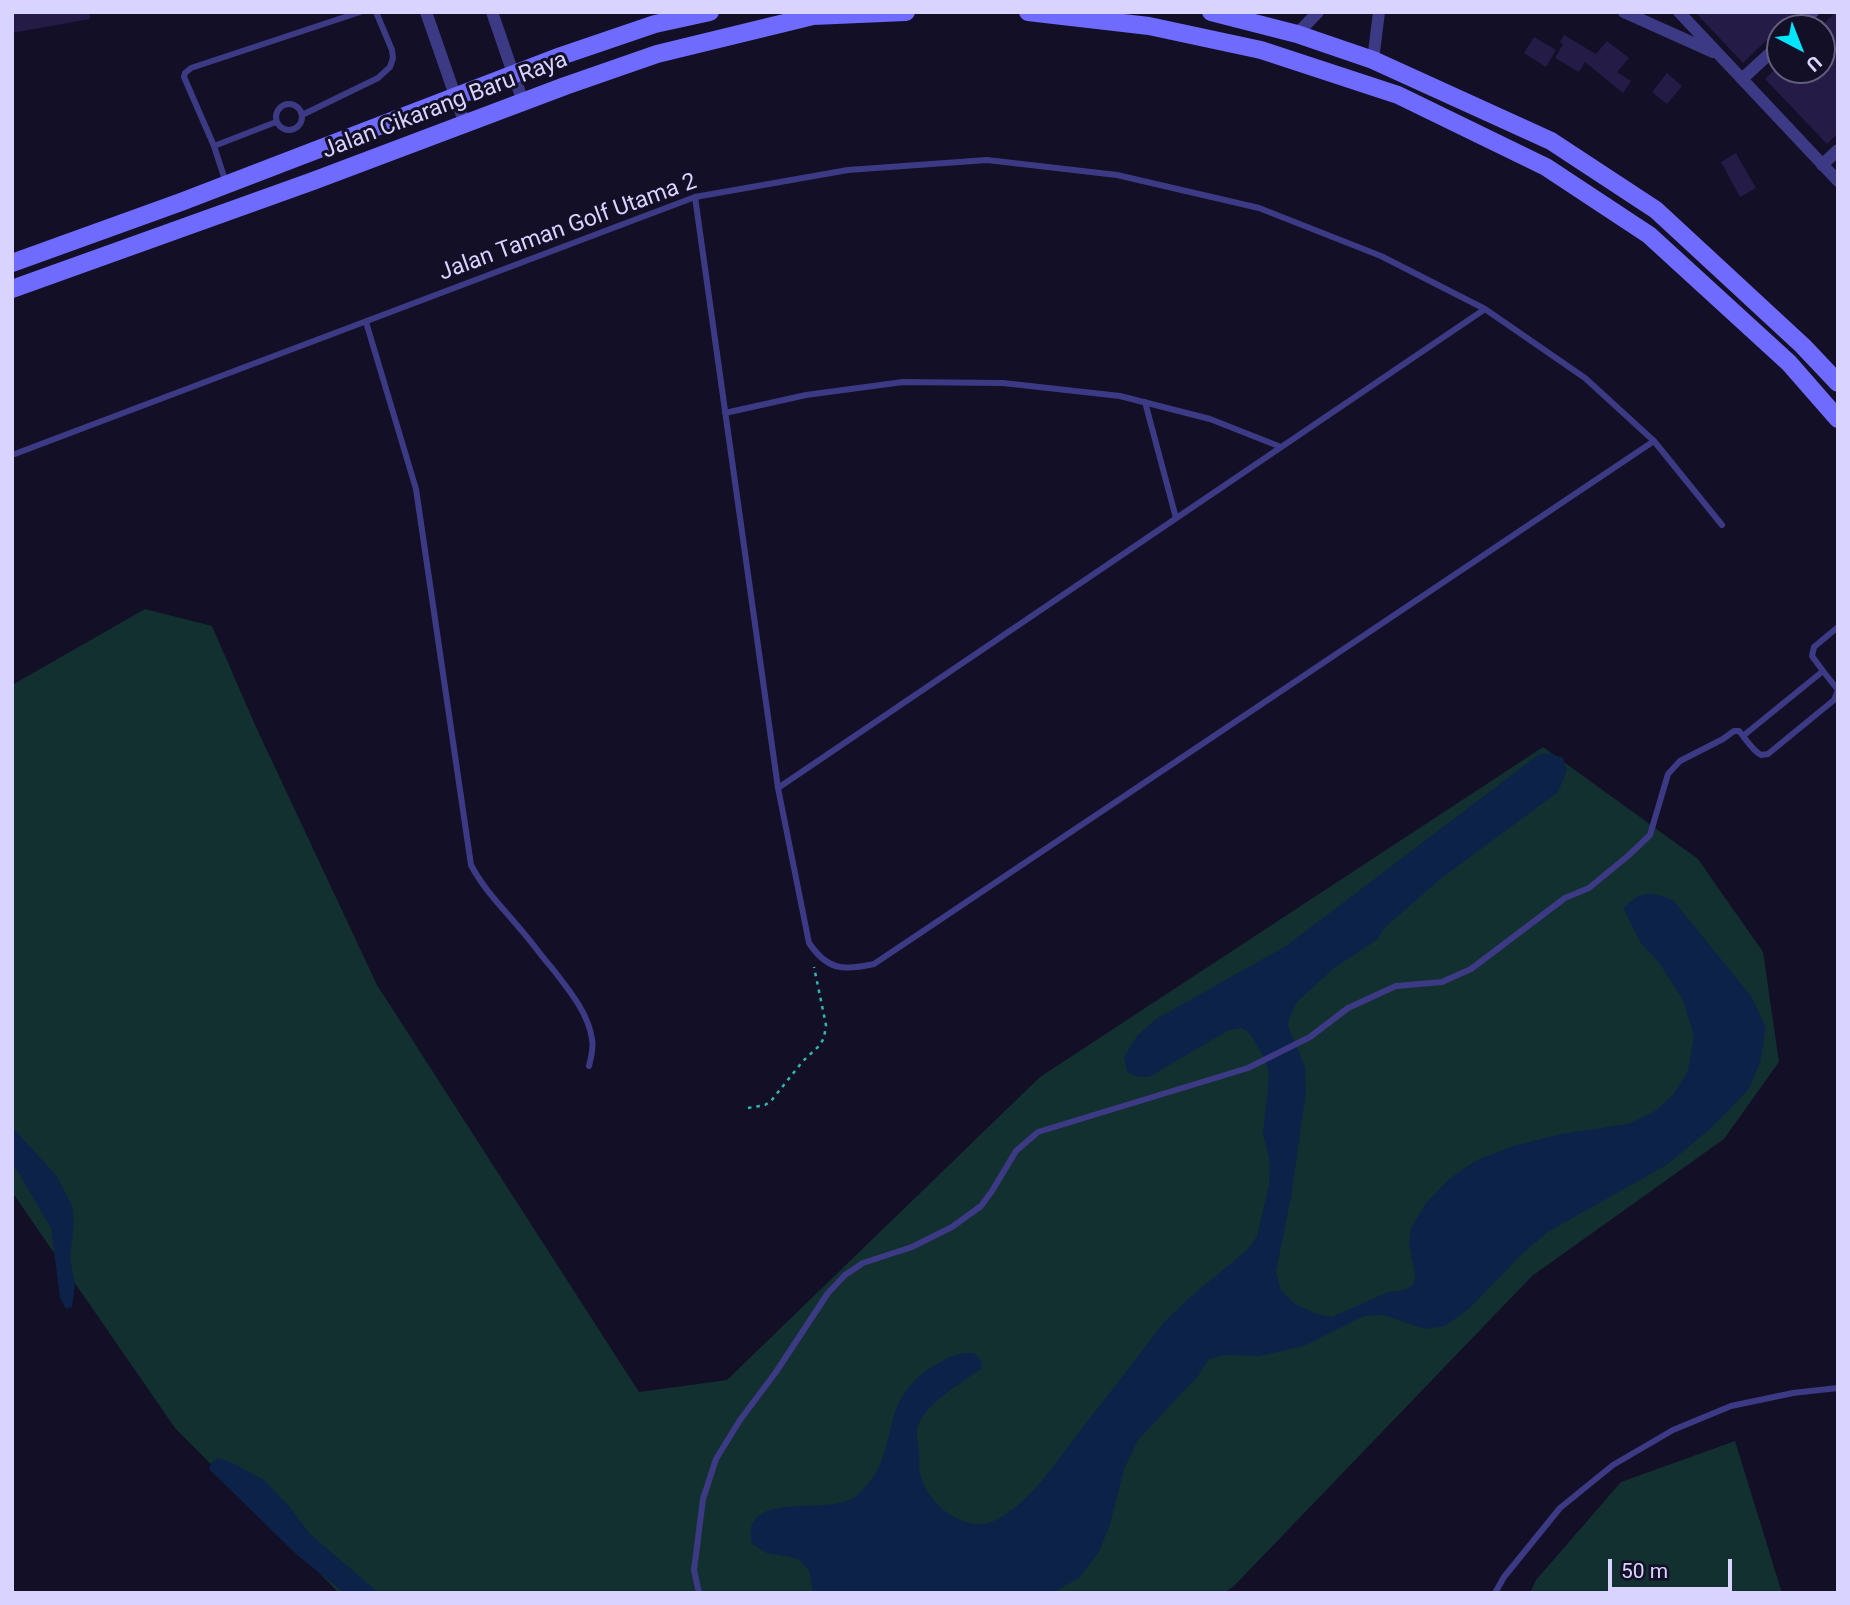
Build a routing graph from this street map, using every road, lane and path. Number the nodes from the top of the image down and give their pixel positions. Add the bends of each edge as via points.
1 (360, 12) edge
2 (376, 12) edge
3 (426, 12) edge
4 (492, 12) edge
5 (710, 12) edge
6 (906, 12) edge
7 (1028, 12) edge
8 (1211, 12) edge
9 (1318, 12) edge
10 (1379, 12) edge
11 (1624, 12) edge
12 (1679, 12) edge
13 (1297, 34) junction
14 (1718, 54) junction
15 (561, 56) junction
16 (1766, 57) edge
17 (1373, 60) junction
18 (514, 75) junction
19 (1742, 79) junction
20 (565, 86) junction
21 (456, 97) junction
22 (523, 102) junction
23 (302, 116) junction
24 (276, 122) junction
25 (465, 124) junction
26 (214, 146) junction
27 (1838, 150) edge
28 (1822, 164) junction
29 (1838, 181) edge
30 (227, 184) junction
31 (695, 197) junction
32 (12, 263) edge
33 (12, 289) edge
34 (1485, 309) junction
35 (366, 322) junction
36 (1838, 383) edge
37 (1144, 402) junction
38 (725, 414) junction
39 (1838, 419) edge
40 (1654, 441) junction
41 (1281, 447) junction
42 (12, 455) edge
43 (1176, 518) junction
44 (1722, 525) dead end
45 (1838, 627) edge
46 (1823, 671) junction
47 (1835, 680) edge
48 (1743, 736) junction
49 (778, 788) junction
50 (808, 943) junction
51 (589, 1066) dead end
52 (748, 1108) dead end
53 (1838, 1388) edge
54 (699, 1593) edge
55 (1495, 1593) edge

1 - 26 lane via 187,70 184,77
2 - 23 lane via 392,50 390,66 378,78
3 - 21 street
4 - 18 street
5 - 15 main road, Jalan Cikarang Baru Raya via 655,24
6 - 20 main road, Jalan Cikarang Baru Raya via 813,16 657,54
7 - 39 main road via 1149,26 1261,50 1398,95 1546,167 1649,235 1789,363
8 - 13 main road
9 - 13 street
10 - 17 street
11 - 14 street
12 - 14 street
13 - 17 main road
14 - 19 street
15 - 18 main road, Jalan Cikarang Baru Raya
15 - 20 main road via 558,72
16 - 19 street
17 - 36 main road via 1551,141 1656,211
18 - 21 main road, Jalan Cikarang Baru Raya
18 - 22 street
19 - 28 street
20 - 22 main road, Jalan Cikarang Baru Raya
21 - 25 street
21 - 30 main road, Jalan Cikarang Baru Raya
22 - 25 main road, Jalan Cikarang Baru Raya
23 - 24 lane via 292,130
23 - 24 lane via 295,105 283,105
24 - 26 lane
25 - 33 main road, Jalan Cikarang Baru Raya
26 - 30 lane
27 - 28 street
28 - 29 street
30 - 32 main road, Jalan Cikarang Baru Raya
31 - 34 lane, Jalan Taman Golf Utama 2 via 849,170 987,160 1117,175 1259,208 1381,256
31 - 35 lane, Jalan Taman Golf Utama 2
31 - 38 lane
34 - 40 lane, Jalan Taman Golf Utama 2 via 1585,378
34 - 41 lane
35 - 42 lane, Jalan Taman Golf Utama 2
35 - 51 lane via 416,489 471,865 583,1013 592,1036
37 - 38 lane via 1003,383 903,382 806,395
37 - 41 lane via 1210,419
37 - 43 lane
38 - 49 lane
40 - 44 lane, Jalan Taman Golf Utama 2
40 - 50 lane via 874,964 833,966 818,957
41 - 43 lane
43 - 49 lane
45 - 46 lane via 1814,647 1812,656
46 - 47 lane
46 - 48 lane
47 - 48 lane via 1834,700 1768,754 1756,752
48 - 54 lane via 1734,731 1680,761 1668,774 1650,835 1589,888 1565,898 1471,969 1442,982 1396,986 1348,1008 1310,1037 1248,1068 1038,1132 1016,1151 981,1206 952,1227 912,1247 863,1263 845,1275 828,1293 716,1459 703,1499 694,1570
49 - 50 lane
50 - 52 path via 826,1025 824,1038 771,1101
53 - 55 lane via 1731,1406 1673,1430 1613,1465 1560,1508

